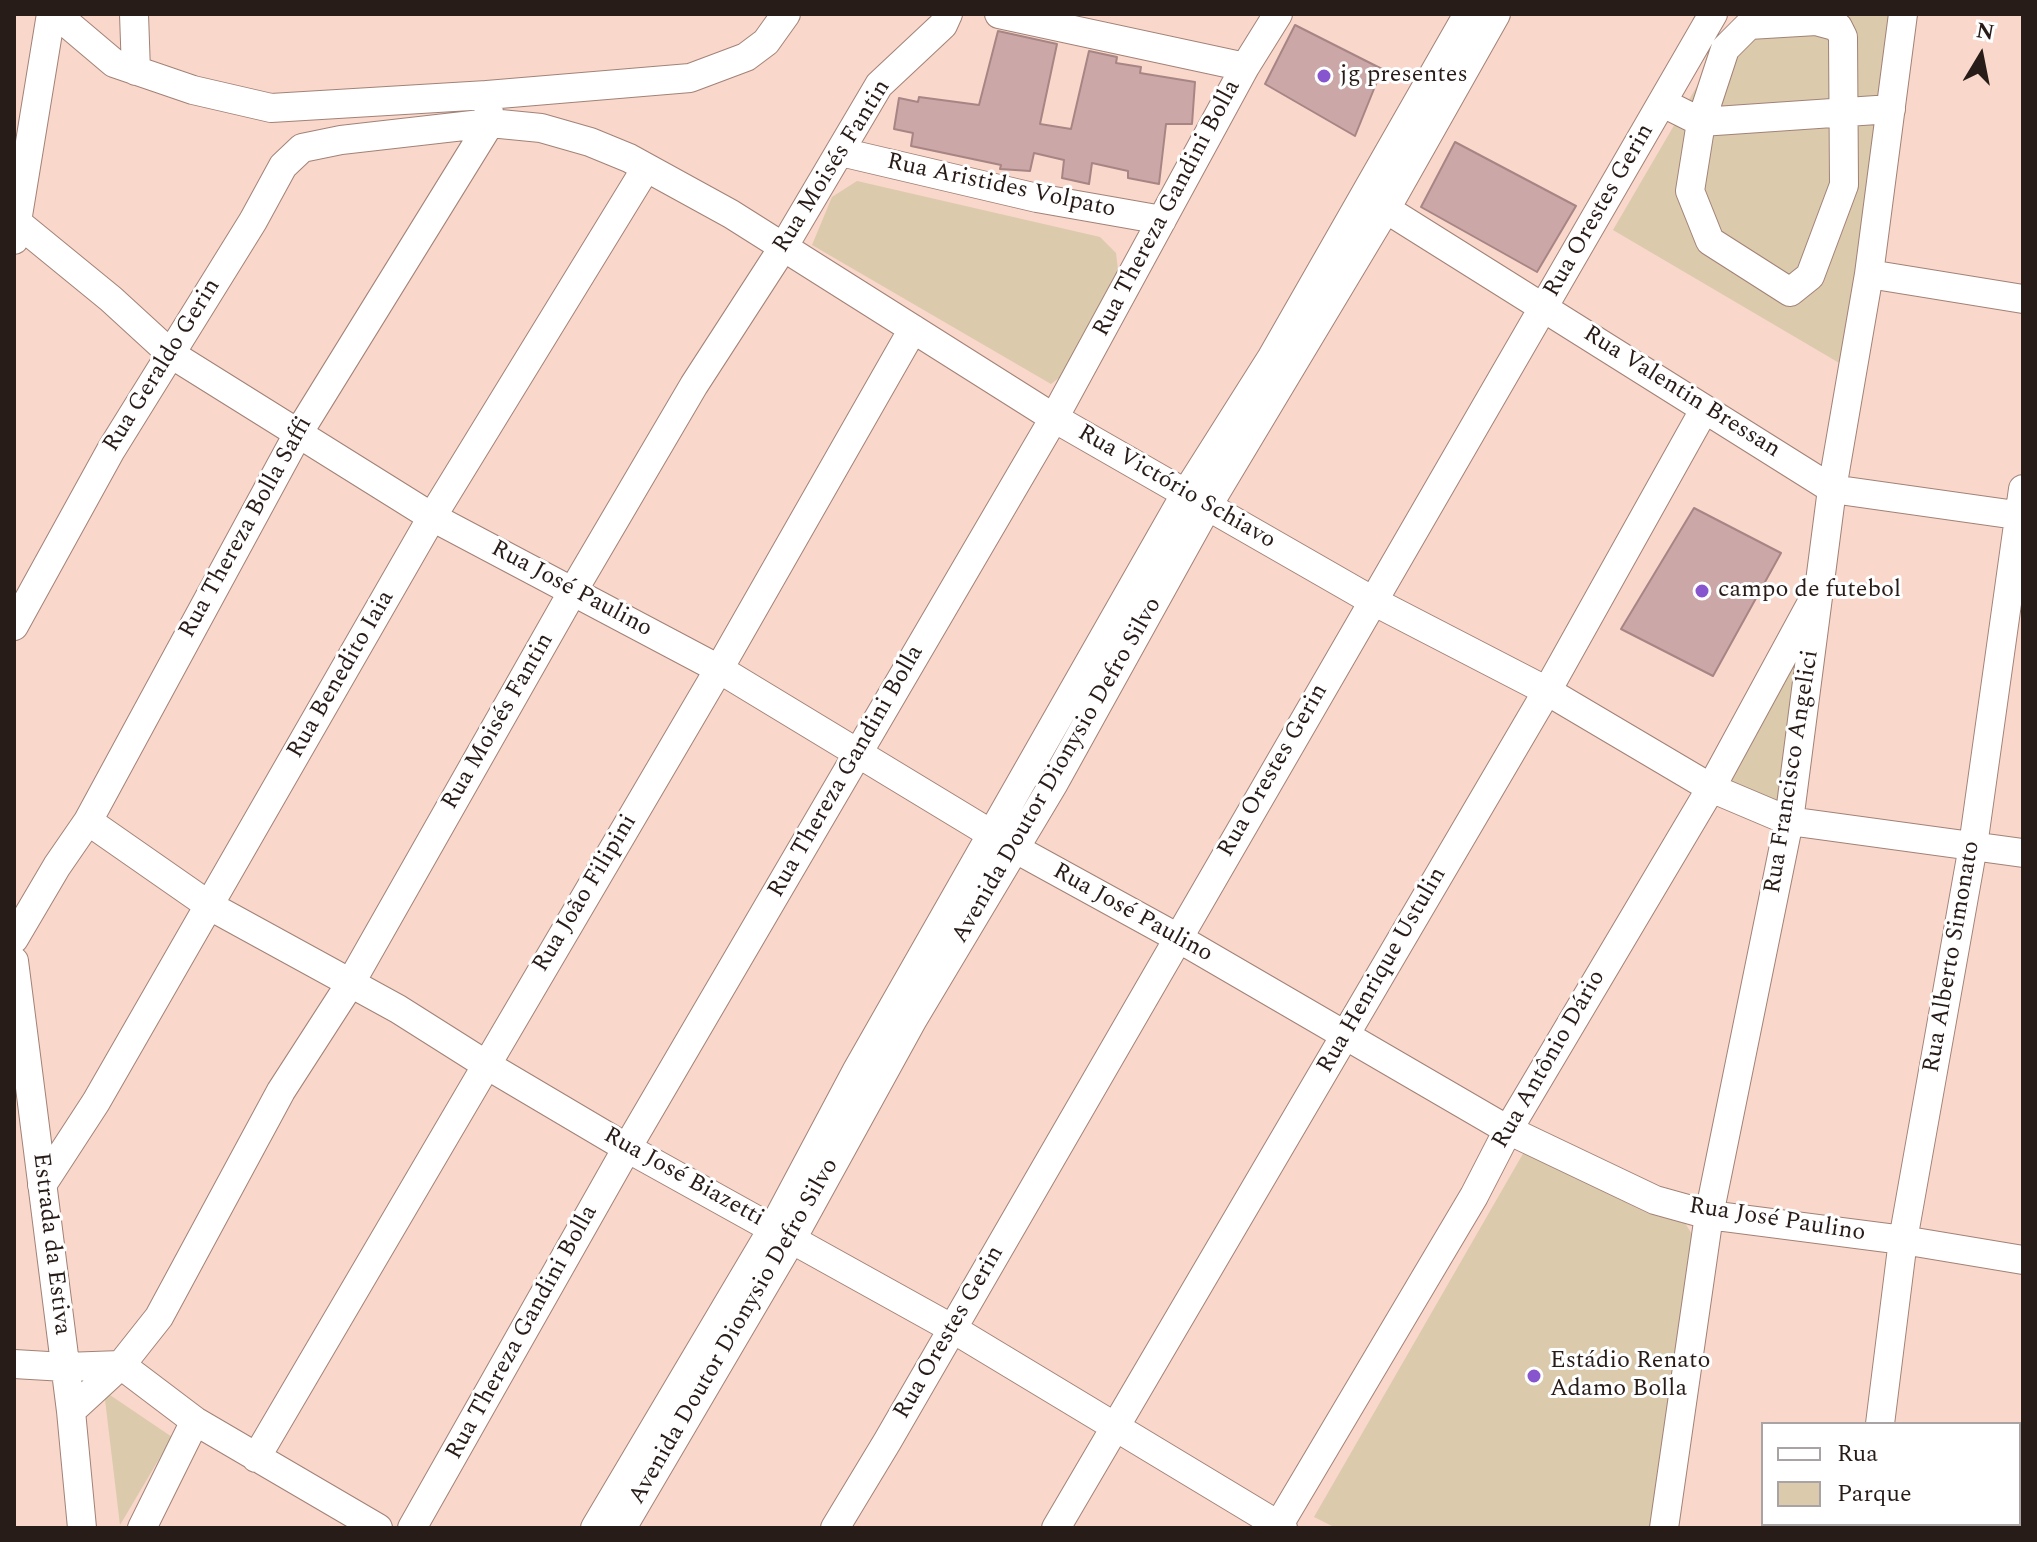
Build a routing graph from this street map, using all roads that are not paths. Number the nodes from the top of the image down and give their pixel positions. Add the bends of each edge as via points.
1 (54, 14) edge
2 (134, 14) edge
3 (786, 14) edge
4 (948, 14) edge
5 (999, 14) edge
6 (1278, 14) edge
7 (1468, 14) edge
8 (1496, 14) edge
9 (1713, 14) edge
10 (1903, 14) edge
11 (1245, 67) junction
12 (136, 71) junction
13 (487, 95) junction
14 (1663, 103) junction
15 (1891, 109) junction
16 (1844, 113) junction
17 (1701, 122) junction
18 (490, 123) junction
19 (341, 140) joint
20 (841, 152) junction
21 (646, 168) junction
22 (1376, 202) junction
23 (1162, 220) junction
24 (16, 233) edge
25 (784, 246) junction
26 (1869, 274) junction
27 (2023, 299) edge
28 (1544, 306) junction
29 (913, 329) junction
30 (175, 362) junction
31 (1704, 410) junction
32 (1054, 418) junction
33 (299, 432) junction
34 (1832, 489) junction
35 (1196, 500) junction
36 (2022, 507) edge
37 (432, 517) junction
38 (1819, 590) junction
39 (573, 591) junction
40 (1373, 601) junction
41 (14, 626) edge
42 (719, 669) junction
43 (1547, 691) junction
44 (859, 752) junction
45 (1711, 788) junction
46 (88, 821) junction
47 (1789, 821) junction
48 (991, 834) junction
49 (1973, 846) junction
50 (1016, 849) junction
51 (2023, 853) edge
52 (210, 906) junction
53 (1178, 938) junction
54 (14, 939) edge
55 (14, 961) edge
56 (350, 984) junction
57 (1345, 1037) junction
58 (485, 1064) junction
59 (1508, 1130) junction
60 (627, 1148) junction
61 (42, 1185) junction
62 (1709, 1215) junction
63 (783, 1233) junction
64 (1903, 1240) junction
65 (2023, 1260) edge
66 (953, 1329) junction
67 (14, 1364) edge
68 (121, 1365) junction
69 (65, 1367) junction
70 (71, 1411) junction
71 (195, 1421) junction
72 (1880, 1422) edge
73 (1114, 1426) junction
74 (256, 1458) junction
75 (1280, 1527) edge
76 (82, 1528) edge
77 (142, 1528) edge
78 (378, 1528) edge
79 (412, 1528) edge
80 (595, 1528) edge
81 (622, 1528) edge
82 (835, 1528) edge
83 (1056, 1528) edge
84 (1664, 1528) edge

1 - 12 street via 114,63
1 - 24 street
2 - 12 street
3 - 13 street via 766,42 746,57 690,78
4 - 20 street, Rua Moisés Fantin via 943,25 879,85
5 - 11 street
6 - 11 street, Rua Thereza Gandini Bolla
7 - 22 street, Avenida Doutor Dionysio Defro Silvo
8 - 22 street, Avenida Doutor Dionysio Defro Silvo
9 - 14 street, Rua Orestes Gerin
10 - 15 street, Rua Francisco Angelici
11 - 23 street, Rua Thereza Gandini Bolla
12 - 13 street via 271,108
13 - 18 street
14 - 17 street
14 - 28 street, Rua Orestes Gerin
15 - 16 street
15 - 26 street, Rua Francisco Angelici
16 - 17 street
16 - 17 street via 1844,46 1838,27 1816,21 1749,25 1725,49
16 - 17 street via 1844,185 1810,276 1790,292 1710,241 1690,191
18 - 19 street, Rua Victório Schiavo
18 - 21 street, Rua Victório Schiavo via 541,128 590,142
18 - 33 street, Rua Thereza Bolla Saffi
19 - 30 street, Rua Geraldo Gerin via 302,148 283,166
20 - 23 street, Rua Aristides Volpato via 1037,198
20 - 25 street, Rua Moisés Fantin
21 - 25 street, Rua Victório Schiavo
21 - 37 street, Rua Benedito Iaia
22 - 28 street, Rua Valentin Bressan
22 - 35 street, Avenida Doutor Dionysio Defro Silvo via 1272,357
23 - 32 street, Rua Thereza Gandini Bolla
24 - 30 street, Rua José Paulino via 111,299
25 - 29 street, Rua Victório Schiavo
25 - 39 street, Rua Moisés Fantin via 694,385
26 - 27 street
26 - 34 street, Rua Francisco Angelici
28 - 31 street, Rua Valentin Bressan
28 - 40 street, Rua Orestes Gerin
29 - 32 street, Rua Victório Schiavo
29 - 42 street, Rua João Filipini
30 - 33 street, Rua José Paulino
30 - 41 street, Rua Geraldo Gerin via 111,450
31 - 34 street, Rua Valentin Bressan
31 - 43 street, Rua Henrique Ustulin
32 - 35 street, Rua Victório Schiavo
32 - 44 street, Rua Thereza Gandini Bolla
33 - 37 street, Rua José Paulino
33 - 46 street, Rua Thereza Bolla Saffi
34 - 36 street, Rua Valentin Bressan
34 - 38 street, Rua Francisco Angelici
35 - 40 street, Rua Victório Schiavo
35 - 48 street, Avenida Doutor Dionysio Defro Silvo
35 - 50 street, Avenida Doutor Dionysio Defro Silvo
36 - 49 street, Rua Alberto Simonato
37 - 39 street, Rua José Paulino
37 - 52 street, Rua Benedito Iaia
38 - 45 street, Rua Antônio Dário
38 - 47 street, Rua Francisco Angelici
39 - 42 street, Rua José Paulino
39 - 56 street, Rua Moisés Fantin
40 - 43 street, Rua Victório Schiavo
40 - 53 street, Rua Orestes Gerin
42 - 44 street, Rua José Paulino
42 - 58 street, Rua João Filipini
43 - 45 street, Rua Victório Schiavo
43 - 57 street, Rua Henrique Ustulin
44 - 48 street, Rua José Paulino
44 - 60 street, Rua Thereza Gandini Bolla
45 - 47 street, Rua Victório Schiavo
45 - 59 street, Rua Antônio Dário
46 - 52 street, Rua José Biazetti
46 - 54 street, Rua Thereza Bolla Saffi
47 - 49 street, Rua Victório Schiavo
47 - 62 street, Rua Francisco Angelici
48 - 50 street, Rua José Paulino
48 - 63 street, Avenida Doutor Dionysio Defro Silvo via 856,1072
49 - 51 street, Rua Victório Schiavo
49 - 64 street, Rua Alberto Simonato
50 - 53 street, Rua José Paulino
50 - 63 street, Avenida Doutor Dionysio Defro Silvo
52 - 56 street, Rua José Biazetti
52 - 61 street, Rua Benedito Iaia
53 - 57 street, Rua José Paulino
53 - 66 street, Rua Orestes Gerin
55 - 61 street, Estrada da Estiva
56 - 58 street, Rua José Biazetti
56 - 68 street, Rua Moisés Fantin via 281,1091 159,1317
57 - 59 street, Rua José Paulino
57 - 73 street, Rua Henrique Ustulin
58 - 60 street, Rua José Biazetti
58 - 74 street, Rua João Filipini
59 - 62 street, Rua José Paulino via 1655,1200
59 - 75 street, Rua Antônio Dário via 1467,1210
60 - 63 street, Rua José Biazetti
60 - 79 street, Rua Thereza Gandini Bolla
61 - 69 street, Estrada da Estiva
62 - 64 street, Rua José Paulino
62 - 84 street, Rua Francisco Angelici
63 - 66 street, Rua José Biazetti
63 - 80 street, Avenida Doutor Dionysio Defro Silvo
63 - 81 street, Avenida Doutor Dionysio Defro Silvo
64 - 65 street, Rua José Paulino
64 - 72 street, Rua Alberto Simonato
66 - 73 street, Rua José Biazetti
66 - 82 street, Rua Orestes Gerin
67 - 69 street
68 - 69 street
68 - 70 street, Rua Moisés Fantin
68 - 71 street
69 - 70 street, Estrada da Estiva
70 - 76 street, Estrada da Estiva
71 - 74 street
71 - 77 street
73 - 75 street, Rua José Biazetti
73 - 83 street, Rua Henrique Ustulin
74 - 78 street

